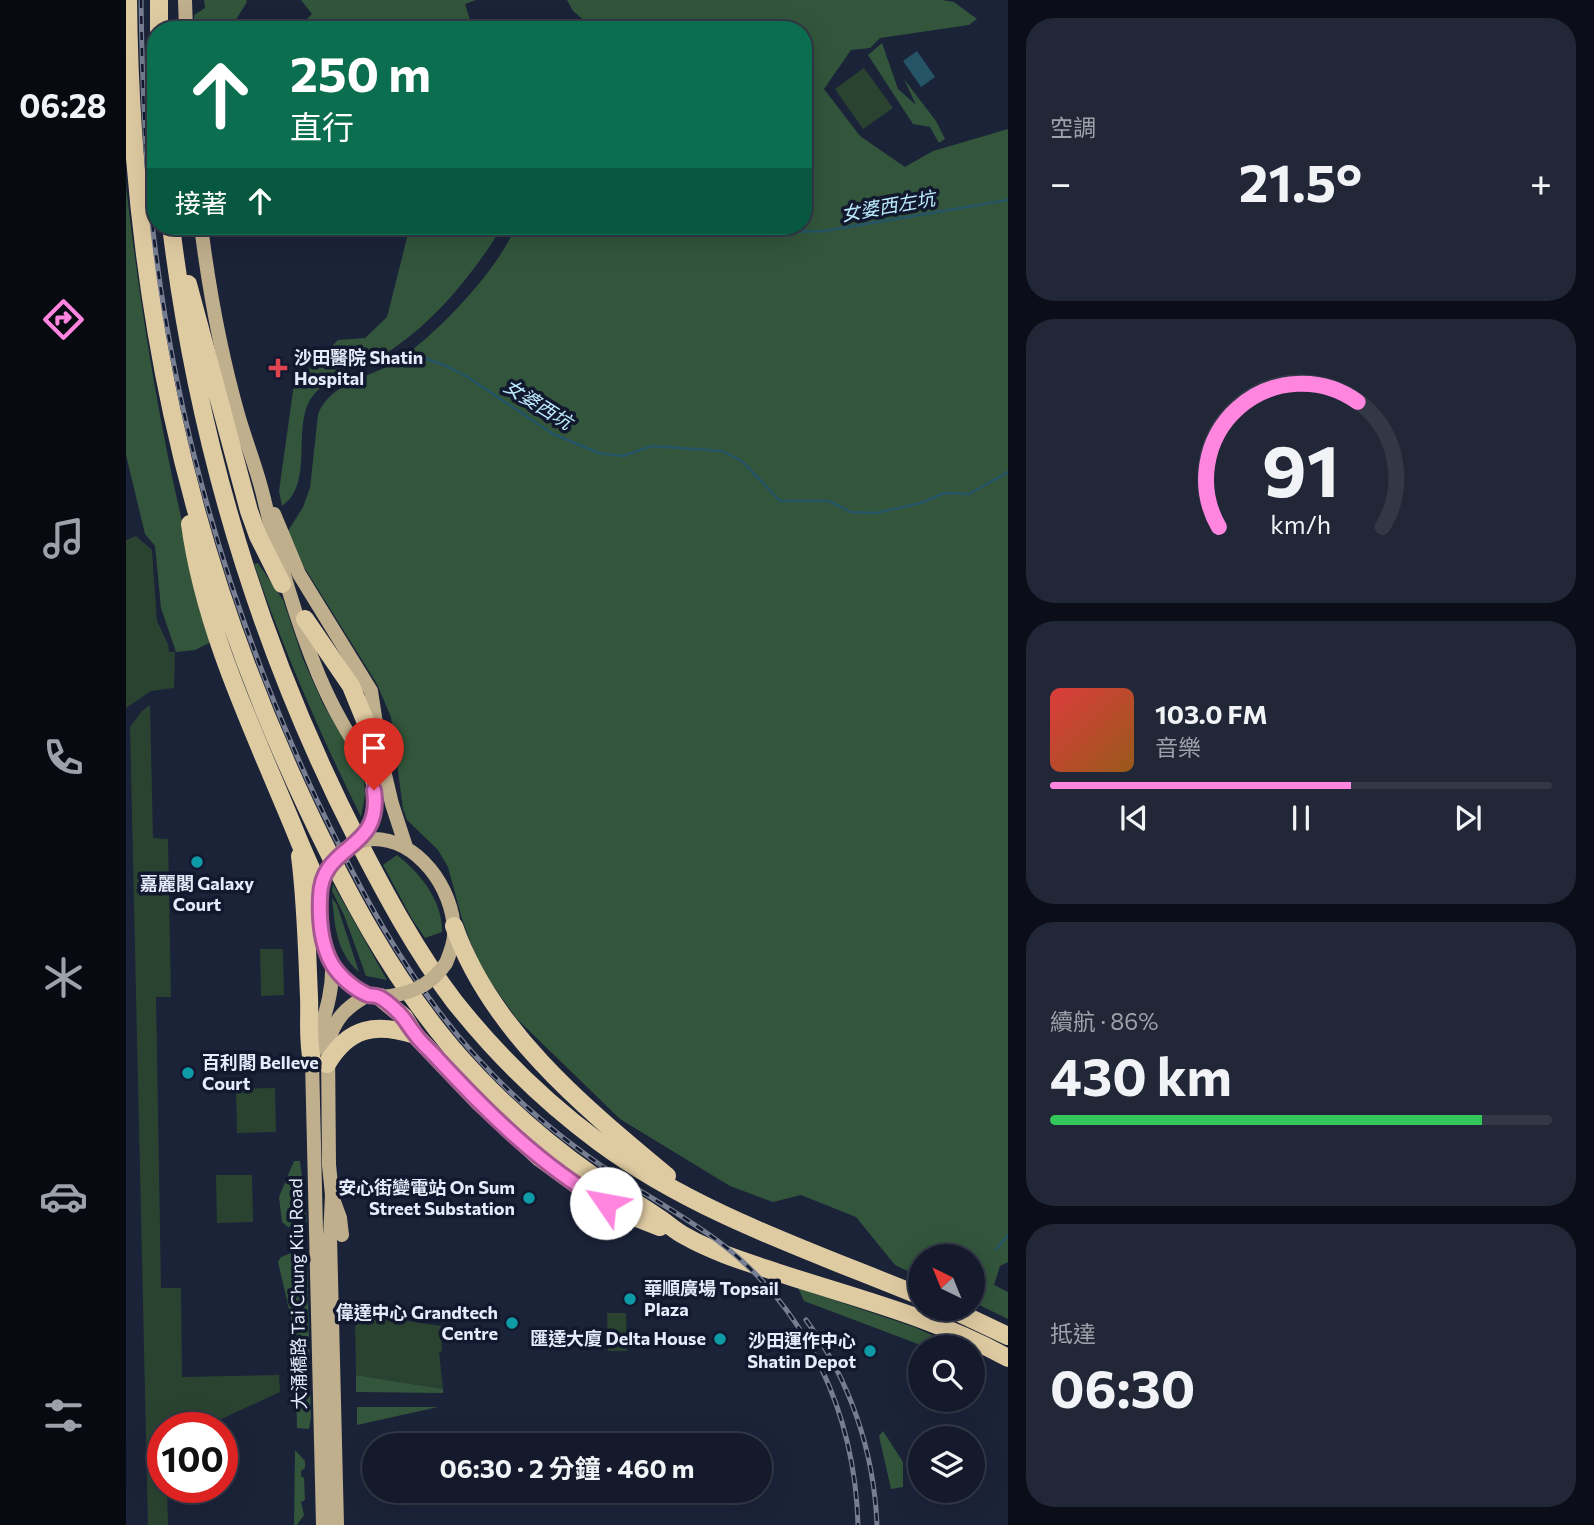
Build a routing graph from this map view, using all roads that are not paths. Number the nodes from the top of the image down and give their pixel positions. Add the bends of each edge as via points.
1 (128, 0) edge
2 (159, 0) edge
3 (185, 0) edge
4 (159, 21) edge
5 (186, 21) edge
6 (172, 235) edge
7 (173, 235) edge
8 (202, 235) edge
9 (188, 482) junction
10 (268, 510) junction
11 (282, 584) dead end
12 (305, 619) dead end
13 (382, 762) junction
14 (370, 835) junction
15 (405, 847) junction
16 (306, 864) junction
17 (320, 890) junction
18 (454, 926) junction
19 (332, 964) junction
20 (374, 996) junction
21 (397, 1021) junction
22 (326, 1032) junction
23 (319, 1062) junction
24 (331, 1195) junction
25 (707, 1206) junction
26 (342, 1236) dead end
27 (684, 1236) junction
28 (908, 1291) edge
29 (976, 1321) edge
30 (1008, 1336) edge
31 (1008, 1358) edge
32 (323, 1525) edge
33 (337, 1525) edge

1 - 9 highway via 132,135 143,254 159,354
2 - 4 highway
3 - 5 main road
6 - 25 highway via 201,403 246,573 318,758 391,904 457,1003 530,1085 612,1152
7 - 11 highway via 252,521
8 - 10 main road via 238,416
9 - 16 highway via 193,546 217,636
9 - 27 highway via 233,630 279,747 321,839 402,981 456,1052 517,1115 588,1172
10 - 13 main road via 299,575 371,691
10 - 14 main road via 306,644 370,775 376,806
12 - 13 highway via 351,686
13 - 15 main road
14 - 15 main road
14 - 17 main road, bridge via 347,848 330,866
15 - 18 main road via 440,884
16 - 17 highway
16 - 22 highway via 306,912
17 - 19 main road, bridge via 324,945
18 - 20 main road, bridge via 446,962 434,978 418,989
18 - 25 highway via 489,994 536,1055 588,1108
19 - 20 main road via 343,978
19 - 22 main road
20 - 21 highway
20 - 22 main road via 342,1012
21 - 22 highway via 365,1030
21 - 27 highway via 503,1125 565,1177 619,1211
22 - 23 highway
22 - 23 highway via 307,1038
23 - 24 main road, 大涌橋路 Tai Chung Kiu Road
23 - 32 main road, 大涌橋路 Tai Chung Kiu Road
24 - 26 main road
24 - 33 main road, 大涌橋路 Tai Chung Kiu Road
25 - 28 highway
27 - 31 highway via 764,1268 933,1322
29 - 30 highway

